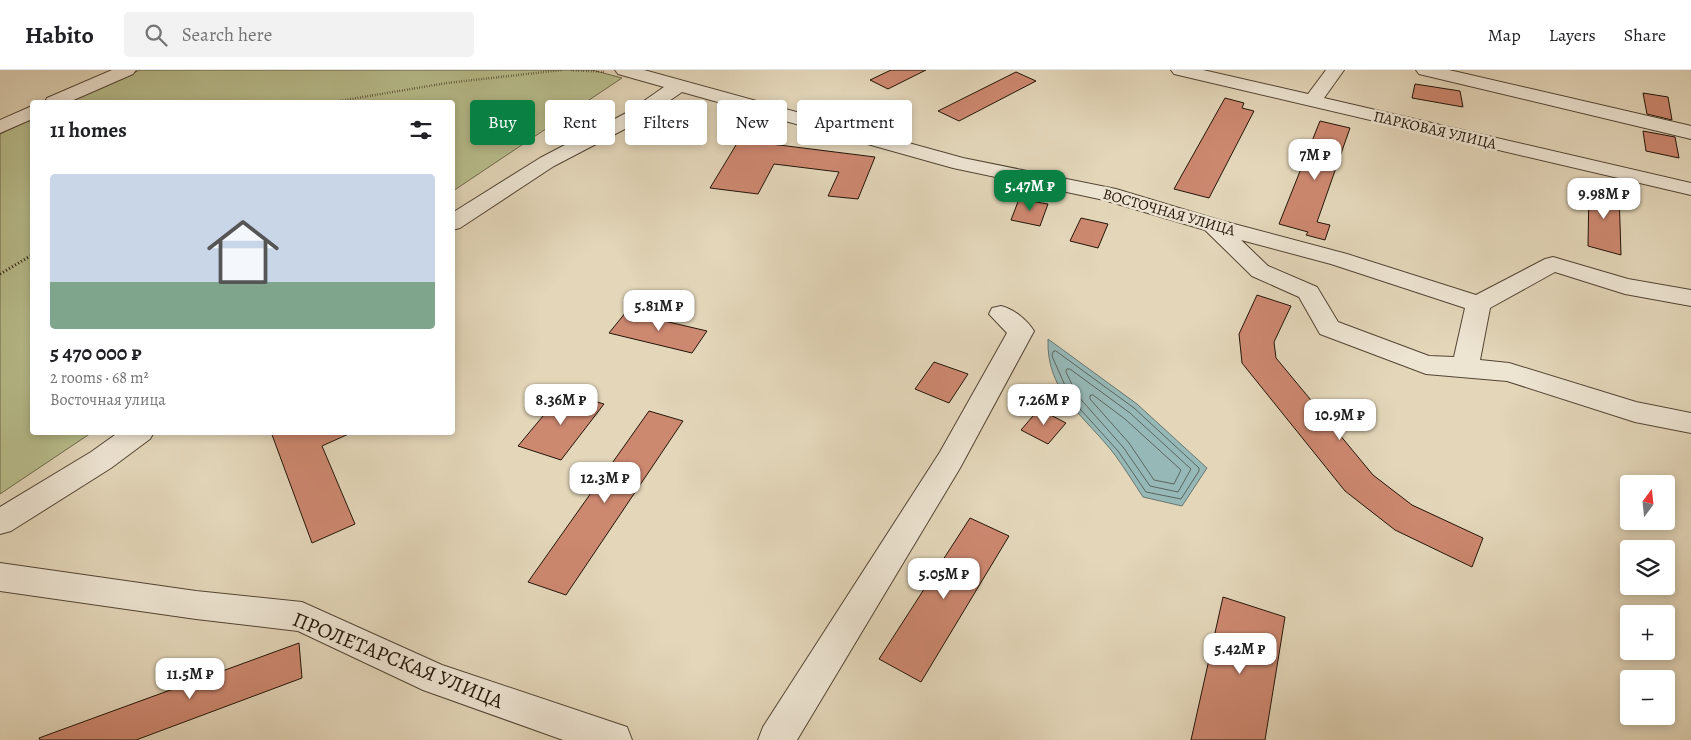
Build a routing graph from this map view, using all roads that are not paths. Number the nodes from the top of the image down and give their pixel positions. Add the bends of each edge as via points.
1 (1180, 70) edge
2 (1335, 70) edge
3 (1424, 70) edge
4 (634, 71) edge
5 (115, 72) edge
6 (678, 86) junction
7 (58, 100) edge
8 (1312, 102) junction
9 (30, 113) edge
10 (0, 127) edge
11 (1691, 133) edge
12 (1691, 189) edge
13 (455, 221) edge
14 (1211, 225) junction
15 (1691, 298) edge
16 (1478, 304) junction
17 (1001, 314) dead end
18 (1465, 367) junction
19 (1691, 423) edge
20 (136, 435) edge
21 (0, 522) edge
22 (0, 577) edge
23 (614, 740) edge
24 (776, 740) edge

1 - 8 street, ПАРКОВАЯ УЛИЦА
2 - 8 street
3 - 11 street
4 - 6 street, ВОСТОЧНАЯ УЛИЦА
5 - 7 street
6 - 13 street via 635,116 547,162
6 - 14 street, ВОСТОЧНАЯ УЛИЦА via 960,164 1108,194
8 - 12 street, ПАРКОВАЯ УЛИЦА
9 - 10 street
14 - 16 street, ВОСТОЧНАЯ УЛИЦА via 1339,259
14 - 18 street via 1260,271 1308,292 1329,328 1426,365
15 - 16 street via 1625,286 1553,264
16 - 18 street
17 - 24 street via 1020,331 950,460
18 - 19 street via 1509,372 1635,412
20 - 21 street
22 - 23 street, ПРОЛЕТАРСКАЯ УЛИЦА via 302,617 435,679

